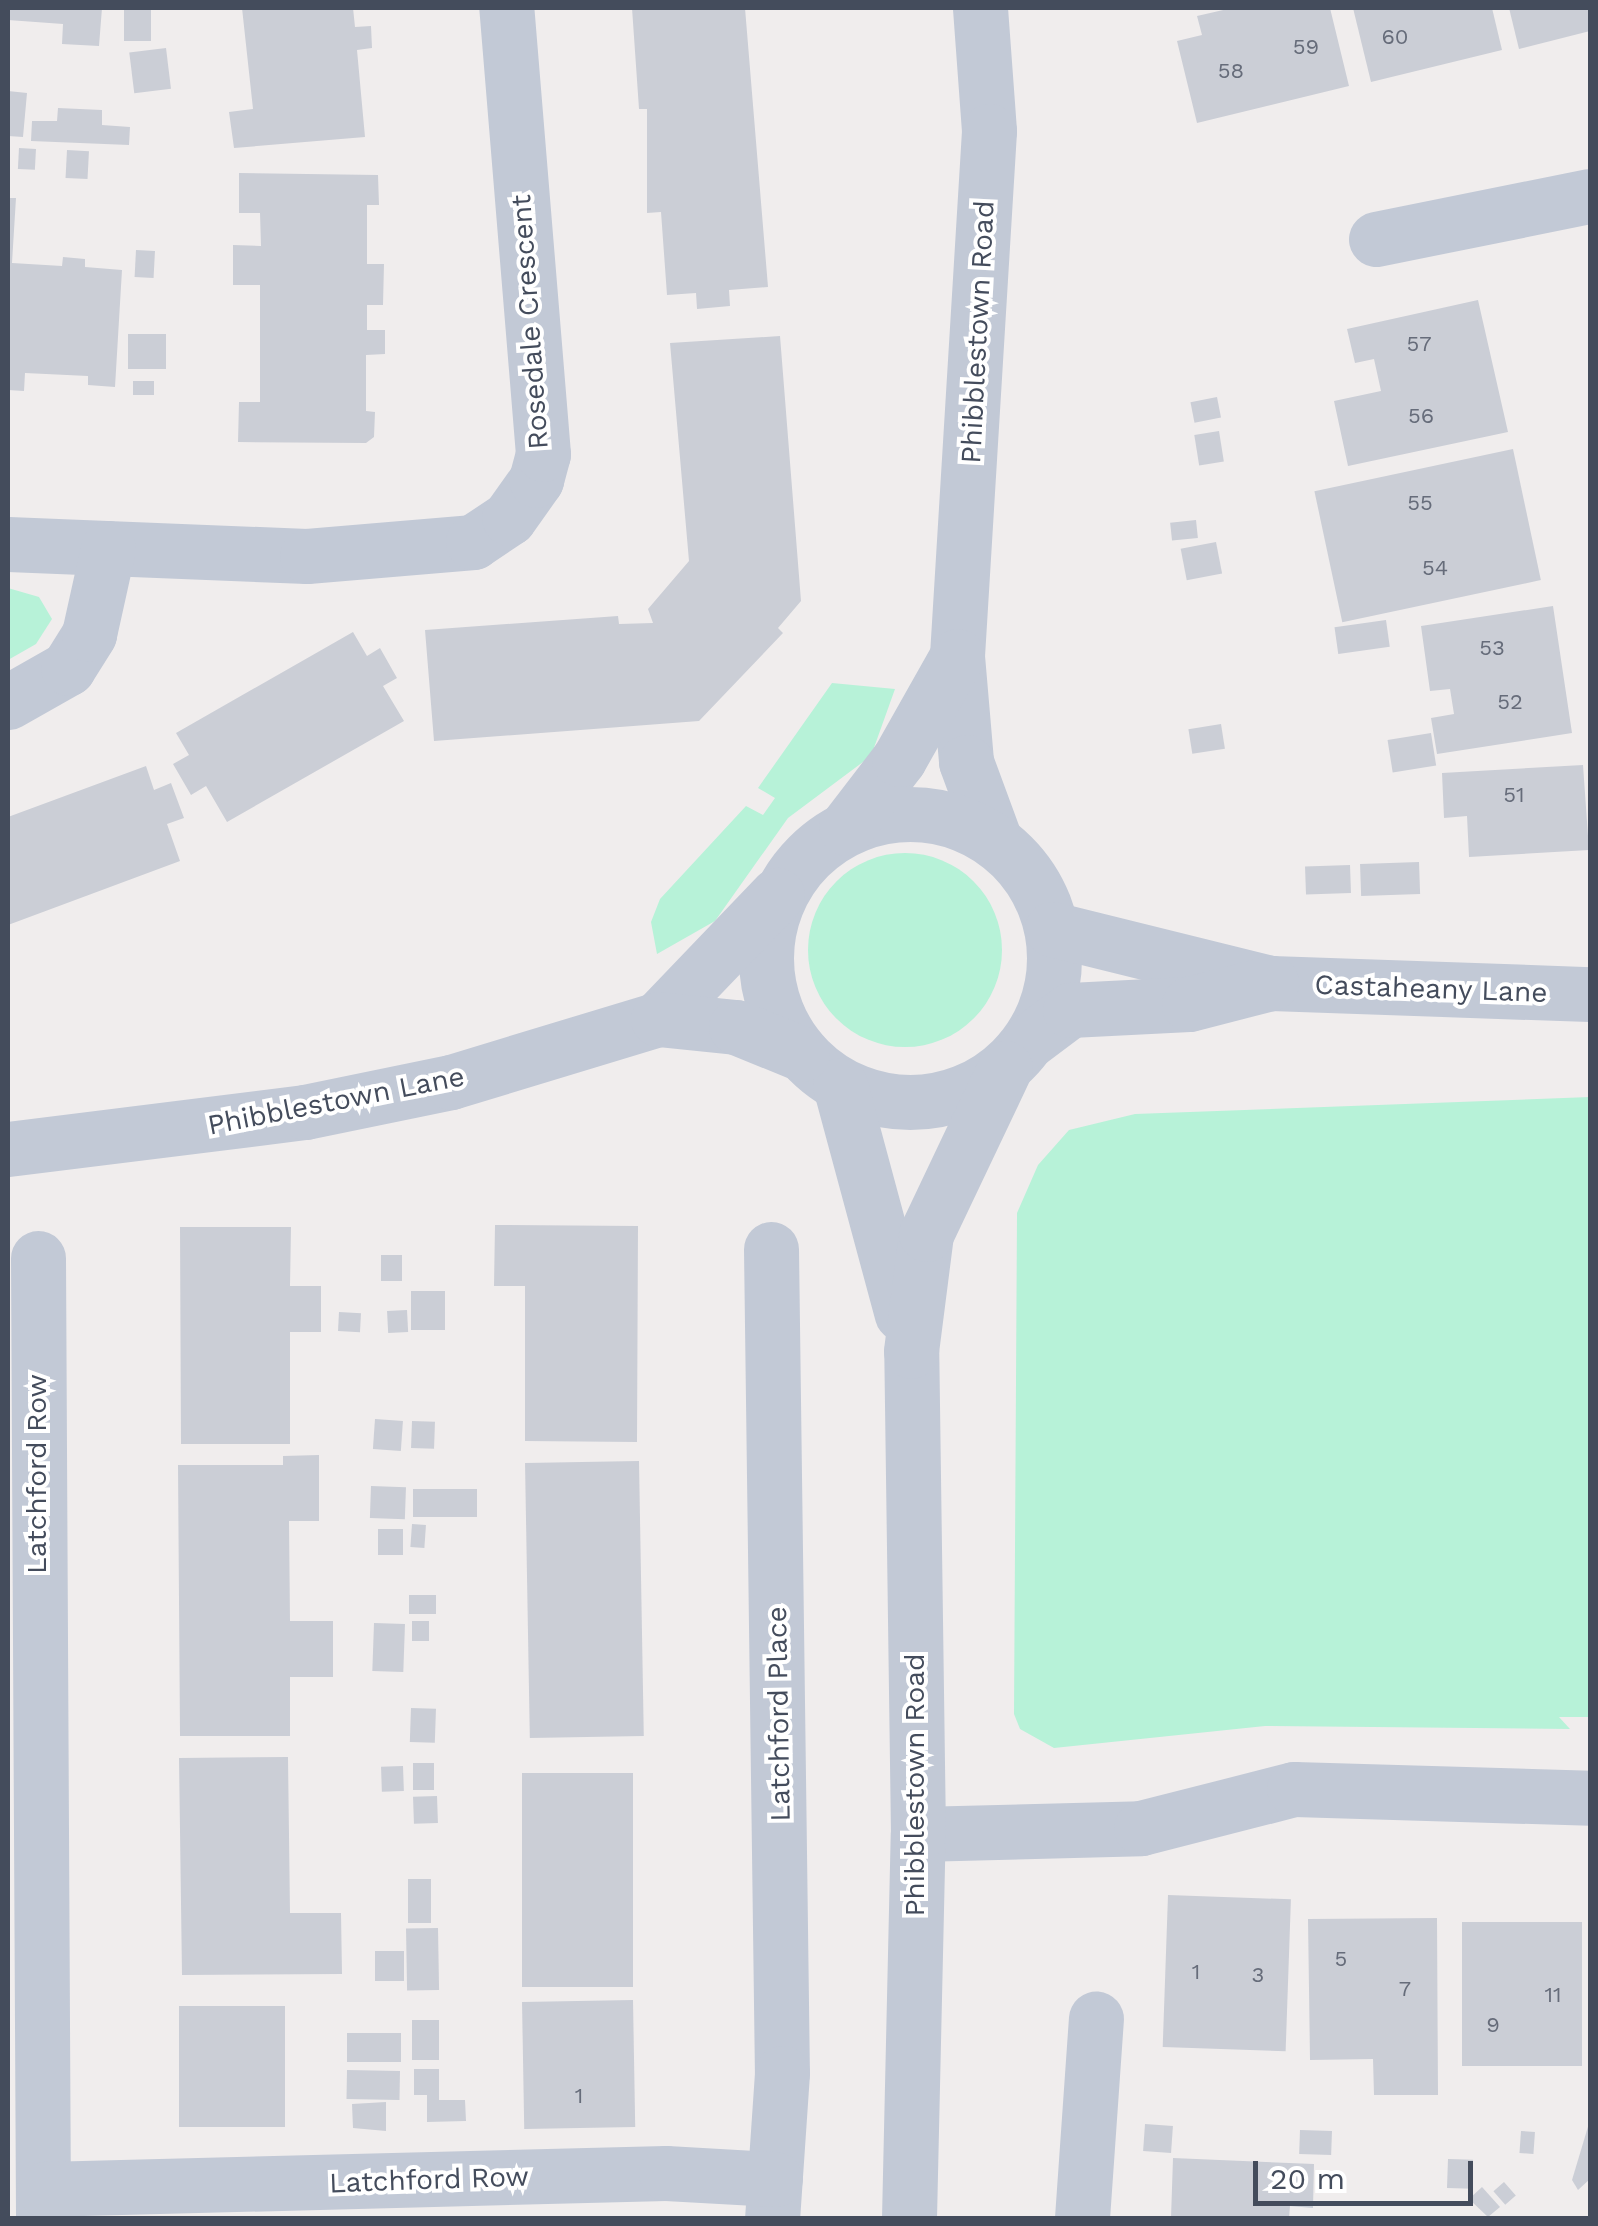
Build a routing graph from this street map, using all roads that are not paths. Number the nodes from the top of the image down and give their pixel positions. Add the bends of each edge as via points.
1 (506, 8) edge
2 (980, 8) edge
3 (1590, 196) edge
4 (1376, 239) dead end
5 (8, 544) edge
6 (108, 548) junction
7 (957, 656) junction
8 (8, 702) edge
9 (846, 828) junction
10 (995, 841) junction
11 (785, 884) junction
12 (1052, 929) junction
13 (1271, 983) junction
14 (1590, 994) edge
15 (658, 1019) junction
16 (1018, 1054) junction
17 (821, 1070) junction
18 (8, 1150) edge
19 (771, 1250) dead end
20 (38, 1258) dead end
21 (22, 1336) edge
22 (910, 1351) junction
23 (1590, 1798) edge
24 (918, 1834) junction
25 (22, 1990) edge
26 (1096, 2018) dead end
27 (773, 2199) edge
28 (44, 2204) edge
29 (909, 2218) edge
30 (1082, 2218) edge

1 - 6 street, Rosedale Crescent via 543,454 536,480 509,518 473,542 307,556
2 - 7 street, Phibblestown Road via 989,131
3 - 4 street
5 - 6 street, Rosedale Crescent
6 - 8 street via 89,634 68,668
7 - 9 street, Phibblestown Road via 908,746
7 - 10 street, Phibblestown Road via 966,762
9 - 10 street via 922,814
9 - 11 street via 811,852
10 - 12 street via 1022,865
11 - 15 street, Phibblestown Lane
11 - 17 street via 769,926 766,972 777,1016
12 - 13 street, Castaheany Lane
12 - 16 street via 1051,986
13 - 14 street, Castaheany Lane
13 - 16 street, Castaheany Lane via 1189,1004 1070,1010
15 - 17 street, Phibblestown Lane via 736,1027
15 - 18 street, Phibblestown Lane via 452,1082 342,1104
16 - 17 street via 968,1092 926,1102 881,1101
16 - 22 street, Phibblestown Road via 926,1234
17 - 22 street, Phibblestown Road
19 - 27 street, Latchford Place via 782,2054
20 - 21 street, Latchford Row
21 - 25 street, Latchford Row
22 - 24 street, Phibblestown Road
23 - 24 street via 1294,1789 1140,1828
24 - 29 street, Phibblestown Road
25 - 28 street, Latchford Row
26 - 30 street
27 - 28 street, Latchford Row via 666,2173

